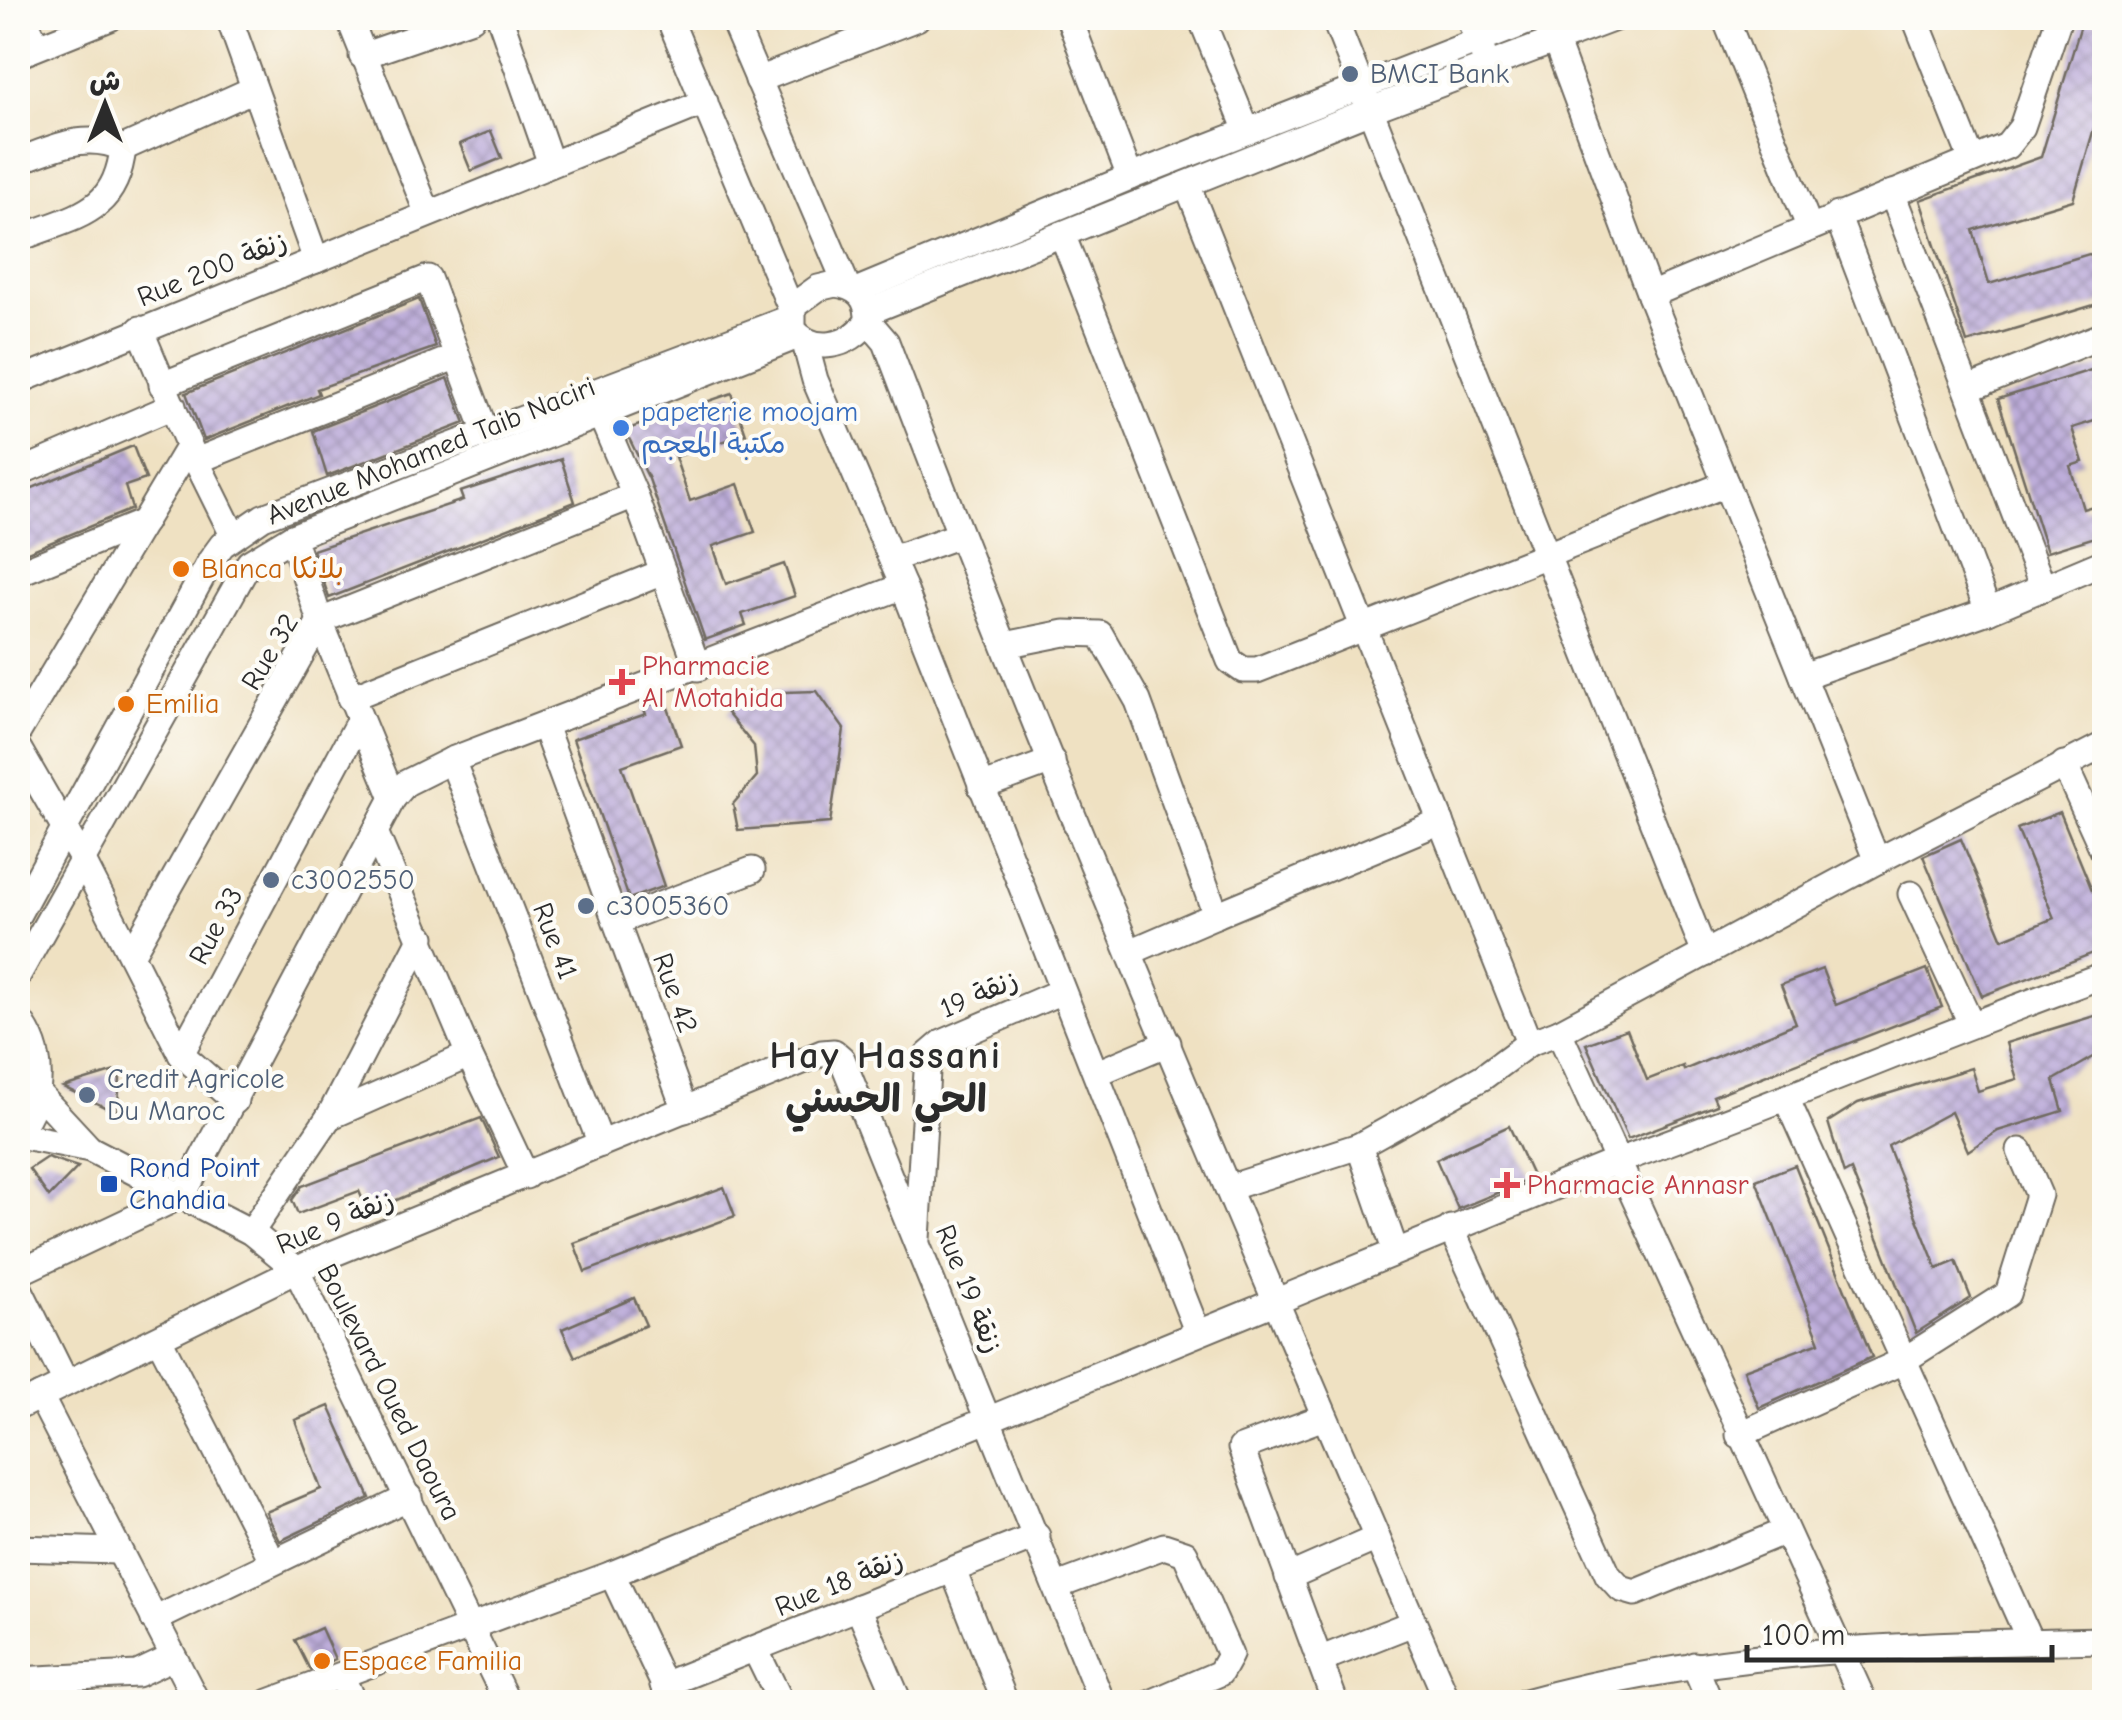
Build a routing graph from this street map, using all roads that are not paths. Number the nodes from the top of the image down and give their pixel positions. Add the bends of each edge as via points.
1 (24, 18) edge
2 (110, 18) edge
3 (228, 18) edge
4 (349, 18) edge
5 (472, 18) edge
6 (500, 18) edge
7 (669, 18) edge
8 (732, 18) edge
9 (1069, 18) edge
10 (1201, 18) edge
11 (1334, 18) edge
12 (1537, 18) edge
13 (1615, 18) edge
14 (1725, 18) edge
15 (1915, 18) edge
16 (2059, 18) edge
17 (902, 20) edge
18 (1474, 29) edge
19 (1555, 40) junction
20 (27, 51) edge
21 (362, 56) junction
22 (1487, 65) junction
23 (758, 80) junction
24 (254, 89) junction
25 (1369, 97) junction
26 (705, 102) junction
27 (1247, 131) junction
28 (123, 148) junction
29 (1972, 160) junction
30 (18, 161) edge
31 (551, 164) junction
32 (1130, 177) junction
33 (1187, 184) junction
34 (1892, 193) junction
35 (428, 214) junction
36 (1838, 215) junction
37 (1810, 226) junction
38 (1062, 234) junction
39 (18, 239) edge
40 (316, 260) junction
41 (1650, 295) junction
42 (860, 302) junction
43 (796, 327) junction
44 (140, 330) junction
45 (2104, 335) edge
46 (455, 357) junction
47 (18, 380) edge
48 (1968, 389) junction
49 (167, 396) junction
50 (596, 404) junction
51 (486, 433) junction
52 (192, 454) junction
53 (18, 473) edge
54 (1726, 484) junction
55 (635, 495) junction
56 (144, 522) junction
57 (233, 535) junction
58 (960, 535) junction
59 (292, 538) junction
60 (1546, 556) junction
61 (892, 560) junction
62 (2104, 562) edge
63 (662, 572) junction
64 (18, 573) edge
65 (903, 586) junction
66 (2043, 588) junction
67 (1988, 611) junction
68 (320, 621) junction
69 (1362, 629) junction
70 (1005, 645) junction
71 (698, 668) junction
72 (1803, 676) junction
73 (355, 709) junction
74 (544, 728) junction
75 (18, 732) edge
76 (2104, 746) edge
77 (18, 748) edge
78 (452, 760) junction
79 (1052, 761) junction
80 (2064, 764) junction
81 (982, 788) junction
82 (393, 798) junction
83 (1441, 820) junction
84 (66, 831) junction
85 (376, 834) junction
86 (2104, 852) edge
87 (82, 859) junction
88 (1877, 861) junction
89 (752, 870) dead end
90 (1911, 894) dead end
91 (18, 914) edge
92 (1216, 915) junction
93 (618, 921) junction
94 (422, 937) junction
95 (1130, 952) junction
96 (132, 954) junction
97 (1705, 954) junction
98 (18, 975) edge
99 (2104, 975) edge
100 (1062, 992) junction
101 (18, 1018) edge
102 (1971, 1024) junction
103 (1559, 1032) junction
104 (1529, 1043) junction
105 (1168, 1044) junction
106 (181, 1054) junction
107 (468, 1055) junction
108 (1096, 1074) junction
109 (38, 1093) junction
110 (1787, 1100) junction
111 (235, 1101) junction
112 (684, 1110) junction
113 (328, 1117) junction
114 (18, 1133) edge
115 (602, 1144) junction
116 (1359, 1146) junction
117 (90, 1149) junction
118 (2020, 1151) dead end
119 (1618, 1161) junction
120 (526, 1176) junction
121 (1228, 1188) junction
122 (183, 1195) junction
123 (1451, 1228) junction
124 (250, 1232) junction
125 (916, 1240) junction
126 (1396, 1250) junction
127 (296, 1269) junction
128 (18, 1272) edge
129 (18, 1286) edge
130 (1274, 1300) junction
131 (1197, 1331) junction
132 (159, 1338) junction
133 (1901, 1362) junction
134 (66, 1383) junction
135 (28, 1401) edge
136 (988, 1416) junction
137 (1324, 1417) junction
138 (1739, 1436) junction
139 (409, 1497) junction
140 (1783, 1532) junction
141 (1037, 1536) junction
142 (1376, 1538) junction
143 (18, 1548) edge
144 (116, 1551) junction
145 (272, 1560) junction
146 (953, 1570) junction
147 (612, 1574) junction
148 (1288, 1577) junction
149 (1057, 1586) junction
150 (858, 1607) junction
151 (154, 1620) junction
152 (1413, 1622) junction
153 (472, 1628) junction
154 (2104, 1640) edge
155 (2030, 1641) junction
156 (755, 1648) junction
157 (1840, 1649) junction
158 (173, 1657) junction
159 (1319, 1660) junction
160 (1694, 1666) junction
161 (342, 1677) junction
162 (18, 1680) edge
163 (667, 1694) edge
164 (197, 1702) edge
165 (269, 1702) edge
166 (353, 1702) edge
167 (507, 1702) edge
168 (781, 1702) edge
169 (899, 1702) edge
170 (1004, 1702) edge
171 (1102, 1702) edge
172 (1154, 1702) edge
173 (1335, 1702) edge
174 (1448, 1702) edge
175 (1525, 1702) edge
176 (1710, 1702) edge
177 (1864, 1702) edge

1 - 20 street
2 - 20 street
3 - 24 street
4 - 21 street
5 - 21 street
6 - 31 street
7 - 26 street
8 - 23 street
9 - 32 street
10 - 27 street
11 - 25 street
12 - 18 street
13 - 19 street
14 - 37 street
15 - 29 street
16 - 29 street via 2022,127 2007,146
17 - 23 street
18 - 22 street
18 - 25 street
19 - 22 street
19 - 41 street
21 - 35 street
22 - 25 street
23 - 42 street
24 - 28 street
24 - 40 street
25 - 27 street
25 - 33 street
25 - 60 street
26 - 31 street, Rue 200 زنقة
26 - 43 street
27 - 32 street
28 - 30 street via 80,139
28 - 39 street via 116,186 100,205
29 - 34 street
31 - 35 street, Rue 200 زنقة
32 - 42 street
33 - 38 street
33 - 69 street
34 - 36 street
34 - 48 street
35 - 40 street, Rue 200 زنقة
36 - 37 street
36 - 67 street
37 - 41 street
38 - 42 street
38 - 69 street via 1230,661 1257,670
40 - 44 street, Rue 200 زنقة
41 - 54 street
42 - 43 street via 818,288 801,297
42 - 43 street via 838,343 819,347
42 - 58 street via 886,342
43 - 50 street, Avenue Mohamed Taib Naciri
43 - 61 street
44 - 47 street, Rue 200 زنقة
44 - 49 street
45 - 48 street
46 - 49 street via 428,278
46 - 51 street
46 - 52 street
48 - 66 street
49 - 52 street
49 - 53 street
50 - 51 street, Avenue Mohamed Taib Naciri
50 - 55 street
50 - 59 street, Avenue Mohamed Taib Naciri
51 - 57 street, Avenue Mohamed Taib Naciri via 263,517
52 - 56 street
52 - 57 street
54 - 60 street
54 - 72 street
55 - 63 street
55 - 68 street, Rue 32
56 - 64 street
56 - 75 street
57 - 84 street, Avenue Mohamed Taib Naciri via 211,560
58 - 61 street
58 - 70 street
59 - 68 street
59 - 87 street, Avenue Mohamed Taib Naciri via 264,551 238,577
60 - 69 street
60 - 97 street
61 - 65 street
62 - 66 street
63 - 71 street
63 - 73 street
65 - 71 street
65 - 81 street
66 - 67 street
67 - 72 street
68 - 73 street
68 - 96 street, Rue 32
69 - 83 street
70 - 79 street
70 - 92 street via 1100,634 1138,701
71 - 74 street
72 - 88 street
73 - 82 street
73 - 106 street, Rue 33
74 - 78 street
74 - 93 street, Rue 42
76 - 80 street
77 - 84 street
78 - 82 street via 406,783
78 - 115 street, Rue 41
79 - 81 street
79 - 95 street
80 - 86 street
80 - 88 street
81 - 100 street
82 - 85 street
83 - 92 street
83 - 104 street
84 - 87 street
84 - 91 street, Avenue Mohamed Taib Naciri
85 - 94 street
85 - 111 street
87 - 96 street
87 - 98 street, Avenue Mohamed Taib Naciri
88 - 97 street
89 - 93 street
90 - 102 street
92 - 95 street
93 - 112 street, Rue 42
94 - 107 street
94 - 113 street
95 - 105 street
96 - 106 street
97 - 103 street
99 - 102 street
100 - 108 street
100 - 125 street, 19 زنقة via 928,1055
101 - 109 street via 33,1043
102 - 110 street
103 - 104 street
103 - 119 street
104 - 116 street via 1484,1077
105 - 108 street
105 - 121 street
106 - 111 street
107 - 113 street
107 - 120 street
108 - 131 street
109 - 114 street
109 - 117 street, Boulevard Oued Daoura
110 - 119 street
110 - 133 street
111 - 122 street
112 - 115 street, Rue 9 زنقة
112 - 125 street, Rue 19 زنقة via 822,1052 838,1054
113 - 124 street
114 - 117 street, Boulevard Oued Daoura
115 - 120 street, Rue 9 زنقة
116 - 121 street
116 - 126 street
117 - 122 street, Boulevard Oued Daoura
118 - 133 street via 2040,1195 2013,1288
119 - 123 street
119 - 138 street
120 - 127 street, Rue 9 زنقة
121 - 130 street
122 - 124 street, Boulevard Oued Daoura
122 - 128 street
123 - 126 street
123 - 140 street via 1608,1575 1622,1589 1635,1593
124 - 127 street, Boulevard Oued Daoura
125 - 136 street, Rue 19 زنقة
126 - 130 street
127 - 132 street, Rue 9 زنقة
127 - 139 street, Boulevard Oued Daoura
129 - 134 street
130 - 131 street
130 - 137 street
131 - 136 street
132 - 134 street, Rue 9 زنقة
132 - 145 street
133 - 138 street
133 - 155 street
134 - 135 street, Rue 9 زنقة
135 - 144 street
136 - 141 street, Rue 19 زنقة
136 - 147 street
137 - 142 street
137 - 148 street via 1240,1448
138 - 140 street
139 - 145 street
139 - 153 street, Boulevard Oued Daoura
140 - 157 street
141 - 146 street, Rue 18 زنقة
141 - 149 street, Rue 19 زنقة
142 - 148 street
142 - 152 street
143 - 144 street
144 - 151 street
145 - 151 street
146 - 150 street, Rue 18 زنقة
146 - 170 street
147 - 153 street
147 - 163 street
148 - 159 street
149 - 171 street, Rue 19 زنقة
149 - 172 street via 1164,1546 1185,1553 1230,1655 1220,1673
150 - 156 street, Rue 18 زنقة
150 - 169 street
151 - 158 street
152 - 159 street
152 - 174 street
153 - 161 street
153 - 167 street, Boulevard Oued Daoura
154 - 155 street
155 - 157 street
156 - 163 street, Rue 18 زنقة
156 - 168 street
157 - 160 street
157 - 177 street
158 - 162 street via 138,1674
158 - 164 street
159 - 173 street
160 - 175 street
160 - 176 street
161 - 165 street
161 - 166 street

